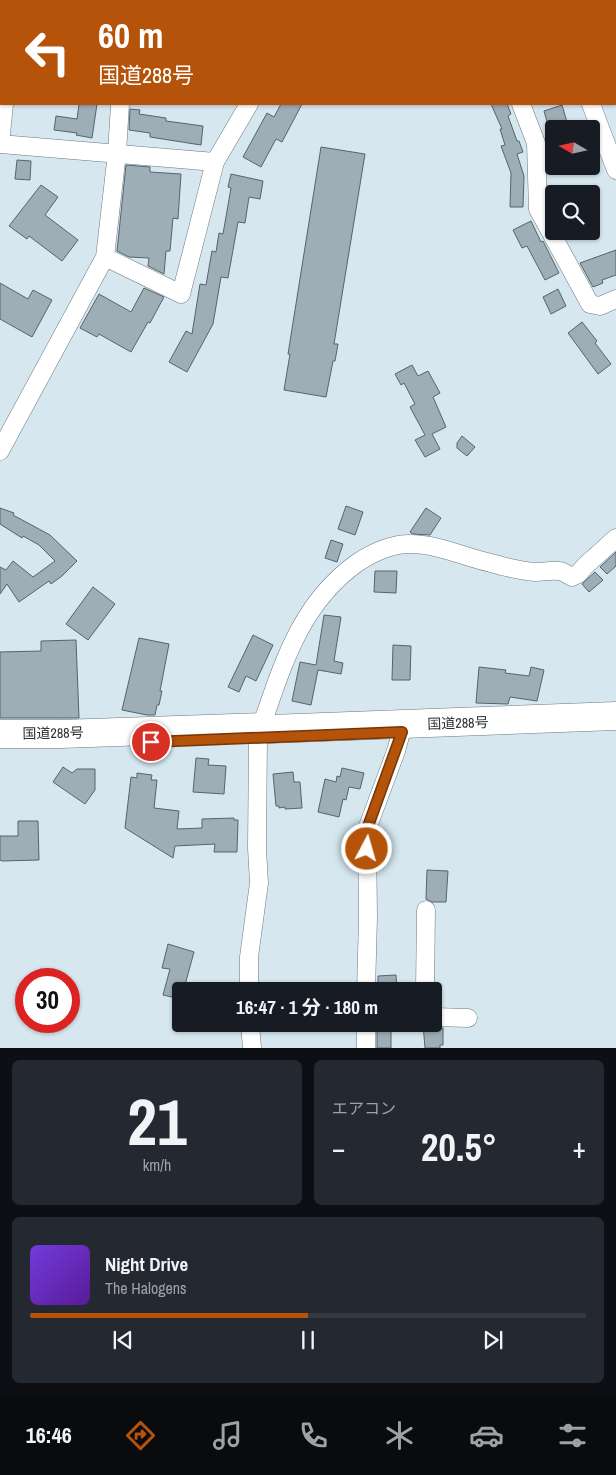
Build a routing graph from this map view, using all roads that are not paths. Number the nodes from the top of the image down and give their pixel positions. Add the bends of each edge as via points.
1 (4, 105) edge
2 (120, 105) edge
3 (248, 105) edge
4 (521, 105) edge
5 (591, 105) edge
6 (0, 144) edge
7 (117, 153) junction
8 (215, 162) junction
9 (616, 170) edge
10 (105, 257) junction
11 (616, 299) edge
12 (0, 451) edge
13 (616, 538) edge
14 (616, 716) edge
15 (616, 726) edge
16 (402, 728) junction
17 (260, 733) junction
18 (0, 734) edge
19 (0, 743) edge
20 (426, 910) dead end
21 (249, 982) edge
22 (366, 982) edge
23 (425, 982) edge
24 (442, 1017) edge
25 (468, 1018) dead end
26 (251, 1032) edge
27 (366, 1032) edge
28 (252, 1048) edge
29 (366, 1048) edge

1 - 6 street
2 - 7 street
3 - 8 street
4 - 11 street via 536,143 538,209 590,304 600,306
5 - 9 street
6 - 7 street
7 - 8 street
7 - 10 street
8 - 10 street via 181,294
10 - 12 street
13 - 17 street via 572,577 560,571 536,572 412,544 372,553 330,586 302,623 277,681
14 - 16 highway, 国道288号
15 - 16 highway, 国道288号
16 - 17 highway, 国道288号
16 - 22 street via 367,829
17 - 18 highway, 国道288号
17 - 19 highway, 国道288号 via 55,744
17 - 21 street via 259,883 248,960
20 - 23 street
24 - 25 street
26 - 28 street
27 - 29 street

